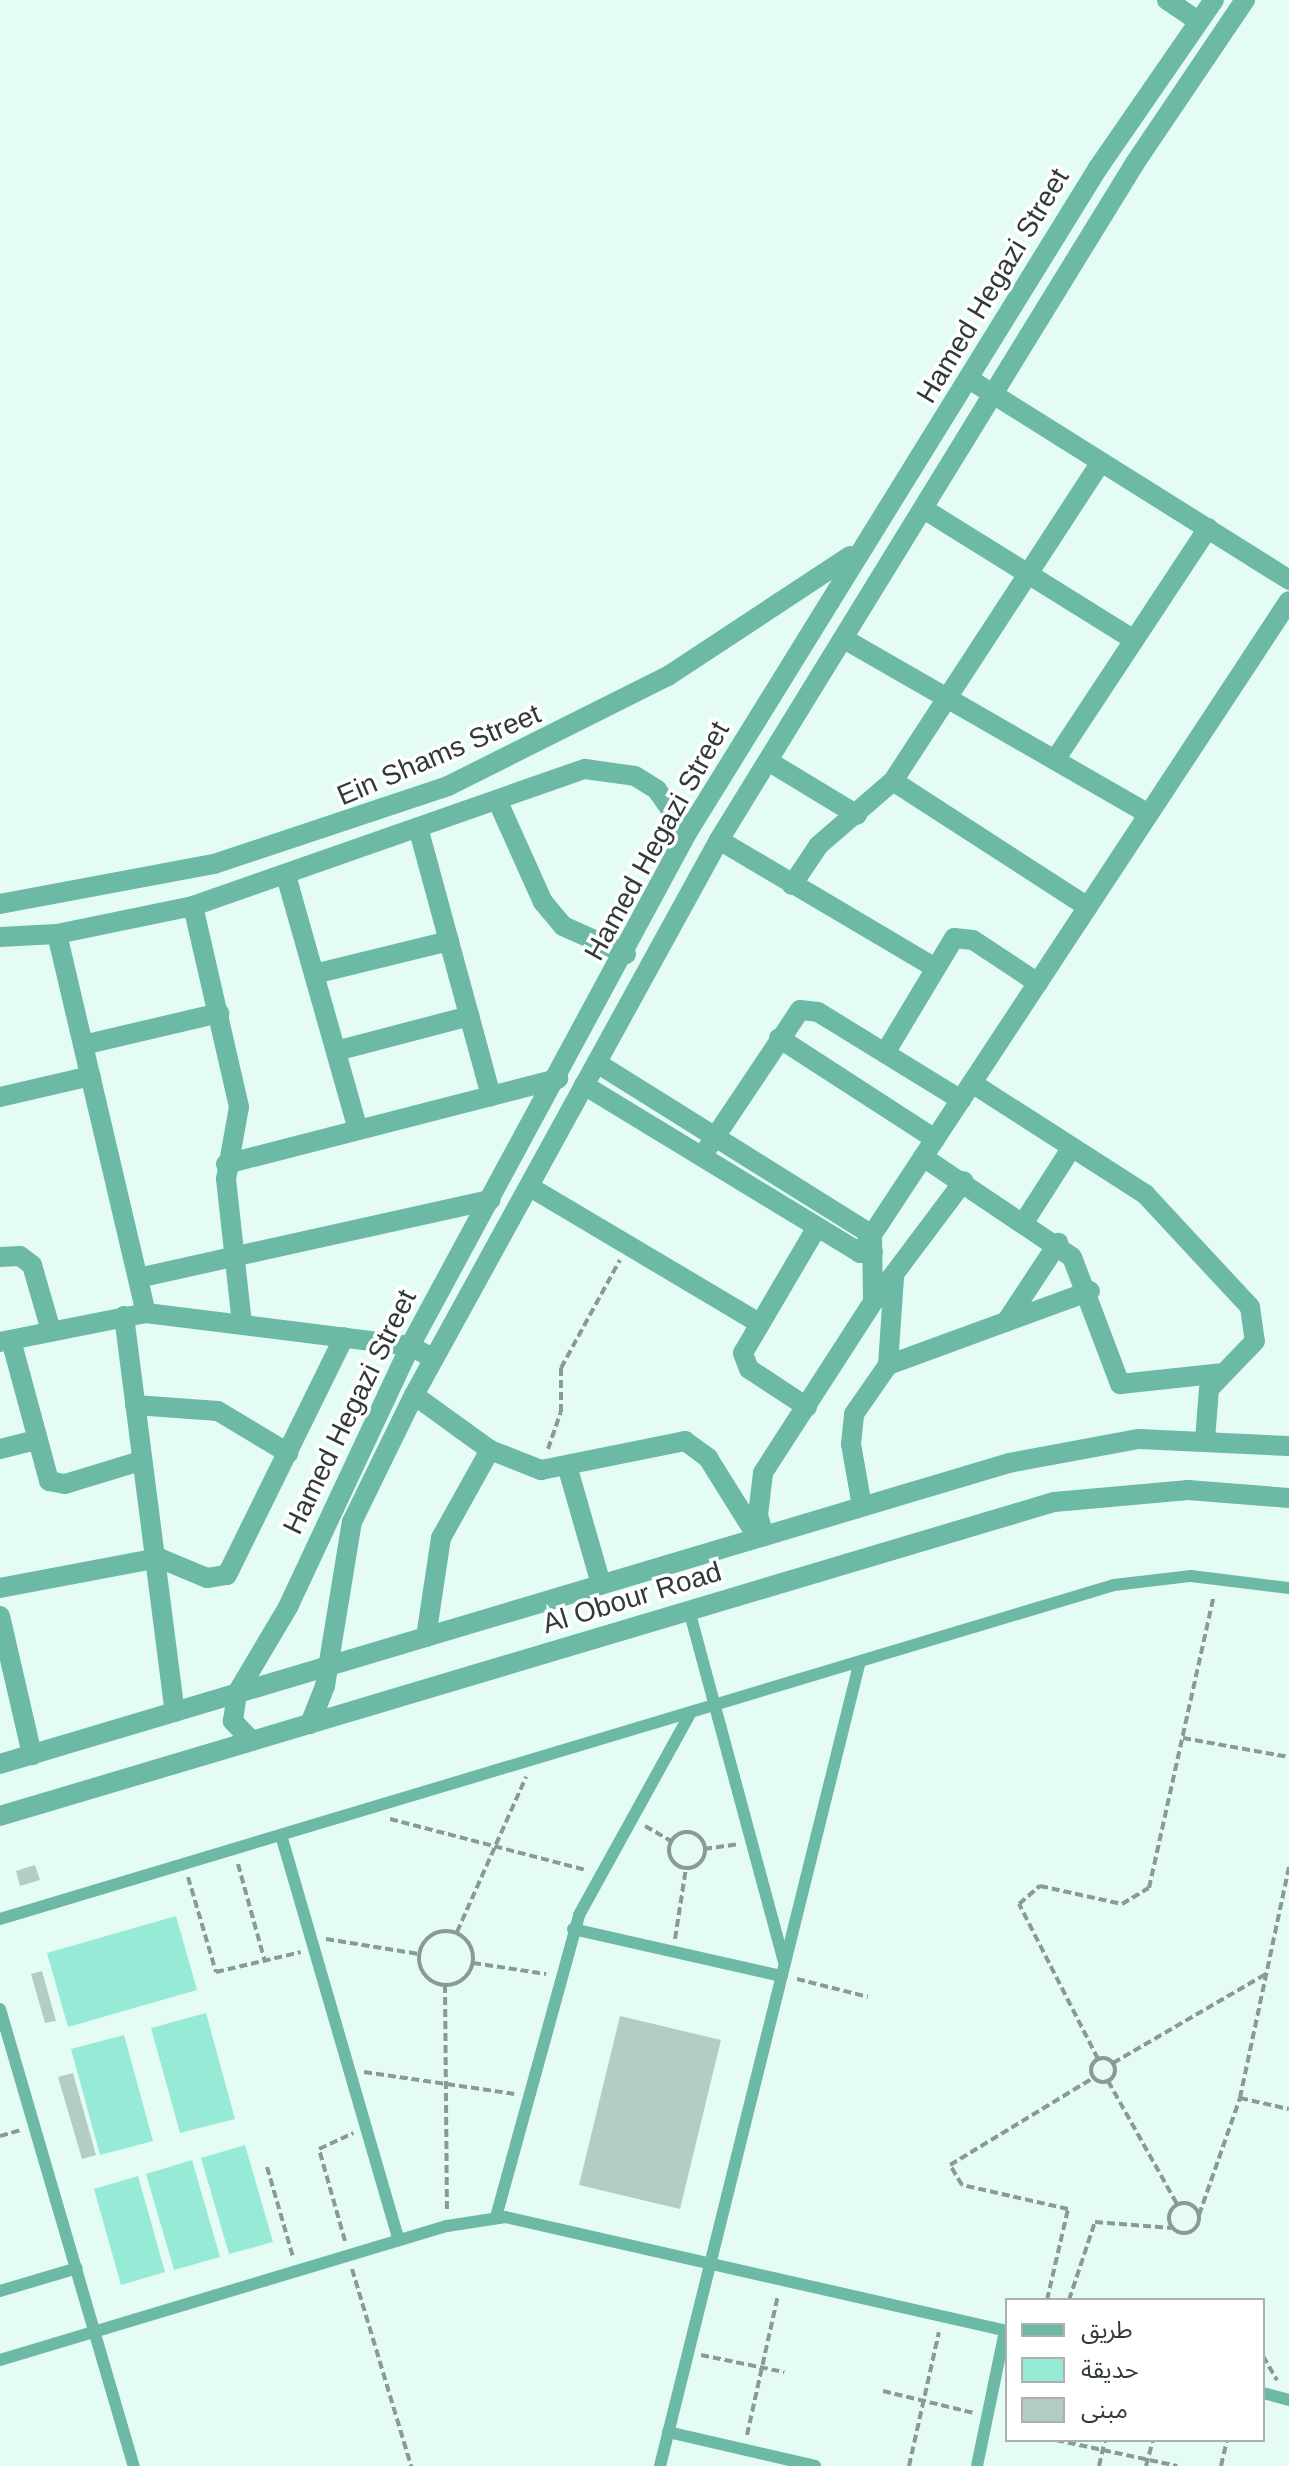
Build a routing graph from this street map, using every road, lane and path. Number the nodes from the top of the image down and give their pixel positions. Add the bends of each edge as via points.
1 (1167, 0) edge
2 (1214, 0) edge
3 (1245, 0) edge
4 (1198, 21) junction
5 (969, 379) junction
6 (994, 396) junction
7 (1100, 463) junction
8 (927, 511) junction
9 (1208, 528) junction
10 (857, 551) junction
11 (1028, 574) junction
12 (1289, 580) edge
13 (1289, 601) edge
14 (846, 640) junction
15 (1134, 640) junction
16 (947, 699) junction
17 (1055, 760) junction
18 (768, 761) junction
19 (893, 781) junction
20 (498, 802) junction
21 (1149, 814) junction
22 (857, 815) junction
23 (419, 831) junction
24 (687, 833) junction
25 (719, 840) junction
26 (287, 879) junction
27 (792, 885) junction
28 (0, 904) edge
29 (193, 906) junction
30 (1088, 907) junction
31 (57, 934) junction
32 (0, 937) edge
33 (449, 941) junction
34 (626, 954) junction
35 (932, 966) junction
36 (314, 974) junction
37 (1038, 983) junction
38 (219, 1013) junction
39 (469, 1016) junction
40 (779, 1038) junction
41 (83, 1045) junction
42 (336, 1051) junction
43 (885, 1053) junction
44 (597, 1063) junction
45 (91, 1076) junction
46 (558, 1079) junction
47 (584, 1085) junction
48 (966, 1092) junction
49 (491, 1096) junction
50 (0, 1097) edge
51 (358, 1130) junction
52 (716, 1136) junction
53 (1072, 1147) junction
54 (929, 1148) junction
55 (703, 1155) junction
56 (226, 1164) junction
57 (972, 1186) junction
58 (530, 1187) junction
59 (490, 1200) junction
60 (1026, 1219) junction
61 (817, 1227) junction
62 (1058, 1243) junction
63 (628, 1244) junction
64 (870, 1246) junction
65 (0, 1257) edge
66 (234, 1257) junction
67 (894, 1276) junction
68 (138, 1278) junction
69 (1090, 1291) junction
70 (873, 1302) junction
71 (146, 1313) junction
72 (124, 1316) junction
73 (1006, 1322) junction
74 (759, 1323) junction
75 (242, 1324) junction
76 (51, 1331) junction
77 (344, 1337) junction
78 (5, 1341) edge
79 (410, 1346) junction
80 (434, 1359) junction
81 (888, 1365) junction
82 (1223, 1373) junction
83 (414, 1395) junction
84 (135, 1405) junction
85 (807, 1407) junction
86 (36, 1440) junction
87 (1205, 1440) junction
88 (1289, 1446) edge
89 (0, 1449) edge
90 (490, 1450) junction
91 (288, 1453) junction
92 (140, 1461) junction
93 (568, 1469) junction
94 (541, 1470) junction
95 (1289, 1498) edge
96 (862, 1506) junction
97 (761, 1537) junction
98 (159, 1558) junction
99 (1218, 1577) junction
100 (601, 1584) junction
101 (0, 1588) edge
102 (1289, 1588) edge
103 (689, 1610) junction
104 (0, 1616) edge
105 (426, 1637) junction
106 (860, 1661) junction
107 (328, 1666) junction
108 (237, 1693) junction
109 (714, 1705) junction
110 (175, 1712) junction
111 (691, 1712) junction
112 (310, 1724) junction
113 (1183, 1738) junction
114 (252, 1741) junction
115 (32, 1755) junction
116 (1289, 1757) edge
117 (535, 1758) junction
118 (0, 1764) edge
119 (358, 1810) junction
120 (0, 1816) edge
121 (631, 1818) junction
122 (281, 1835) junction
123 (671, 1841) junction
124 (752, 1842) junction
125 (495, 1846) junction
126 (233, 1849) junction
127 (704, 1849) junction
128 (184, 1863) junction
129 (1289, 1867) edge
130 (686, 1868) junction
131 (600, 1873) junction
132 (0, 1919) edge
133 (573, 1929) junction
134 (457, 1932) junction
135 (312, 1942) junction
136 (673, 1953) junction
137 (419, 1954) junction
138 (265, 1962) junction
139 (473, 1963) junction
140 (783, 1970) junction
141 (1266, 1974) junction
142 (560, 1976) junction
143 (445, 1985) junction
144 (868, 1997) dead end
145 (0, 2009) edge
146 (1098, 2059) junction
147 (1113, 2063) junction
148 (350, 2070) junction
149 (1093, 2078) junction
150 (1108, 2081) junction
151 (446, 2084) junction
152 (528, 2096) junction
153 (1240, 2098) junction
154 (1289, 2109) edge
155 (367, 2129) junction
156 (267, 2167) dead end
157 (1177, 2204) junction
158 (1199, 2215) junction
159 (496, 2217) junction
160 (447, 2226) junction
161 (1172, 2228) junction
162 (399, 2240) junction
163 (349, 2256) junction
164 (711, 2260) junction
165 (77, 2268) junction
166 (296, 2271) junction
167 (781, 2277) junction
168 (0, 2291) edge
169 (1047, 2298) edge
170 (1070, 2298) edge
171 (943, 2316) junction
172 (95, 2331) junction
173 (1005, 2331) edge
174 (1005, 2335) edge
175 (688, 2352) junction
176 (0, 2360) edge
177 (1265, 2360) edge
178 (762, 2368) junction
179 (784, 2372) dead end
180 (883, 2391) dead end
181 (1265, 2394) edge
182 (1288, 2400) edge
183 (923, 2401) junction
184 (987, 2416) junction
185 (668, 2432) junction
186 (1065, 2442) edge
187 (1105, 2442) edge
188 (1152, 2442) edge
189 (1227, 2442) edge
190 (744, 2449) junction
191 (1103, 2450) junction
192 (1147, 2463) edge
193 (134, 2466) edge
194 (411, 2466) edge
195 (660, 2466) edge
196 (815, 2466) edge
197 (909, 2466) edge
198 (977, 2466) edge
199 (1099, 2466) edge
200 (1177, 2466) edge
201 (1221, 2466) edge

1 - 4 street
2 - 4 street, Hamed Hegazi Street
3 - 6 street, Hamed Hegazi Street via 1135,163
4 - 5 street, Hamed Hegazi Street
5 - 6 street
5 - 10 street, Hamed Hegazi Street
6 - 7 street
6 - 8 street, Hamed Hegazi Street
7 - 9 street
7 - 11 street
8 - 11 street
8 - 14 street, Hamed Hegazi Street
9 - 12 street
9 - 15 street
10 - 24 street, Hamed Hegazi Street
10 - 28 street, Ein Shams Street via 668,676 448,786 214,864
11 - 15 street
11 - 16 street
13 - 21 street
14 - 16 street
14 - 18 street, Hamed Hegazi Street
15 - 17 street
16 - 17 street
16 - 19 street
17 - 21 street
18 - 22 street
18 - 25 street, Hamed Hegazi Street
19 - 22 street
19 - 30 street
20 - 23 street
20 - 24 street via 585,769 611,769 657,790
20 - 34 street via 543,902 563,926
21 - 30 street
22 - 27 street via 819,845
23 - 26 street
23 - 33 street
24 - 34 street, Hamed Hegazi Street
25 - 27 street
25 - 44 street, Hamed Hegazi Street
26 - 29 street
26 - 36 street
27 - 35 street
29 - 31 street
29 - 38 street
30 - 37 street
31 - 32 street
31 - 41 street
33 - 36 street
33 - 39 street
34 - 46 street, Hamed Hegazi Street
35 - 37 street via 948,941 967,938
35 - 43 street
36 - 42 street
37 - 48 street
38 - 41 street
38 - 56 street via 239,1107
39 - 42 street
39 - 49 street
40 - 43 street via 809,1008
40 - 52 street
40 - 54 street
41 - 45 street
42 - 51 street
43 - 48 street
44 - 47 street, Hamed Hegazi Street
44 - 52 street
45 - 50 street
45 - 68 street
46 - 49 street
46 - 59 street, Hamed Hegazi Street
47 - 55 street
47 - 58 street, Hamed Hegazi Street
48 - 53 street
48 - 54 street
49 - 51 street
51 - 56 street
52 - 55 street
52 - 64 street
53 - 60 street
53 - 82 street via 1184,1228 1250,1307 1257,1329 1251,1352
54 - 57 street
54 - 64 street
55 - 61 street
56 - 66 street
57 - 60 street
57 - 67 street
58 - 63 street
58 - 80 street, Hamed Hegazi Street
59 - 66 street
59 - 79 street, Hamed Hegazi Street
60 - 62 street
61 - 64 street
61 - 74 street
62 - 69 street
62 - 73 street
63 - 74 street
63 - 94 path via 561,1368 561,1412
64 - 70 street
65 - 76 street via 20,1256 32,1265
66 - 68 street
66 - 75 street
67 - 70 street
67 - 81 street
68 - 71 street
69 - 73 street
69 - 82 street via 1120,1384
70 - 85 street
71 - 72 street
71 - 75 street
72 - 76 street
72 - 84 street
73 - 81 street
74 - 85 street via 744,1347 745,1364
75 - 77 street
76 - 78 street
77 - 79 street
77 - 91 street
78 - 86 street
79 - 80 street
79 - 108 street, Hamed Hegazi Street via 288,1607
80 - 83 street, Hamed Hegazi Street
81 - 96 street via 854,1414 851,1444
82 - 87 street via 1205,1398
83 - 90 street
83 - 107 street, Hamed Hegazi Street via 352,1522
84 - 91 street via 218,1411
84 - 92 street
85 - 97 street via 763,1473 758,1504
86 - 89 street
86 - 92 street via 46,1476 59,1485
87 - 88 street, Al Obour Road
87 - 96 street, Al Obour Road via 1073,1447
90 - 94 street
90 - 105 street via 441,1538
91 - 98 street via 227,1575 207,1578
92 - 98 street
93 - 94 street
93 - 97 street via 685,1441 708,1458
93 - 100 street
95 - 103 street, Al Obour Road via 1188,1490 1054,1502
96 - 97 street, Al Obour Road
97 - 100 street, Al Obour Road
98 - 101 street
98 - 110 street
99 - 102 lane
99 - 106 lane via 1114,1585
99 - 113 path
100 - 105 street, Al Obour Road
103 - 109 lane
103 - 112 street, Al Obour Road
104 - 115 street
105 - 107 street, Al Obour Road
106 - 109 lane
106 - 140 lane
107 - 108 street, Al Obour Road
107 - 112 street, Hamed Hegazi Street
108 - 110 street, Al Obour Road
108 - 114 street via 233,1721
109 - 111 lane
109 - 124 lane
110 - 115 street, Al Obour Road
111 - 117 lane
111 - 121 lane
112 - 114 street, Al Obour Road
113 - 116 path
113 - 146 path via 1143,1895 1122,1904 1040,1886 1021,1897 1020,1913
114 - 120 street, Al Obour Road
115 - 118 street, Al Obour Road
117 - 119 lane
117 - 125 path
119 - 122 lane
119 - 125 path
121 - 123 path
121 - 131 lane
122 - 126 lane
122 - 135 lane
123 - 127 path via 694,1834
123 - 130 path via 671,1859
124 - 127 path
124 - 140 lane
125 - 131 path
125 - 134 path
126 - 128 lane
126 - 138 path
127 - 130 path via 701,1860
128 - 132 lane
128 - 138 path via 216,1972
129 - 141 path
130 - 136 path
131 - 133 lane
133 - 136 lane
133 - 142 lane
134 - 137 path via 432,1933
134 - 139 path via 469,1941
135 - 137 path
135 - 138 path
135 - 148 lane
136 - 140 lane
137 - 143 path via 422,1972
139 - 142 path
139 - 143 path via 463,1979
140 - 144 path
140 - 164 lane
141 - 147 path
141 - 153 path
142 - 152 lane
143 - 151 path
145 - 165 lane
146 - 147 path
146 - 149 path
147 - 150 path
148 - 151 path
148 - 155 lane
149 - 150 path
149 - 169 path via 950,2165 962,2185 1068,2209
150 - 157 path
151 - 152 path
151 - 160 path
152 - 159 lane
153 - 154 path
153 - 158 path
155 - 162 lane
155 - 163 path via 319,2149
156 - 166 path
157 - 158 path via 1191,2204
157 - 161 path via 1169,2215
158 - 161 path via 1191,2232
159 - 160 lane
159 - 164 lane
160 - 162 lane
161 - 170 path via 1095,2222
162 - 163 lane
163 - 166 lane
163 - 194 path
164 - 167 lane
164 - 175 lane
165 - 168 lane
165 - 172 lane
166 - 172 lane
167 - 171 lane
167 - 178 path
171 - 173 lane
171 - 183 path
172 - 176 lane
172 - 193 lane
174 - 184 lane
175 - 178 path
175 - 185 lane
177 - 182 path
178 - 179 path
178 - 190 path
180 - 183 path
181 - 182 lane
183 - 184 path
183 - 197 path
184 - 198 lane
185 - 190 lane
185 - 195 lane
186 - 191 path
187 - 191 path
188 - 192 path
189 - 201 path
190 - 196 lane
191 - 192 path
191 - 199 path
192 - 200 path

